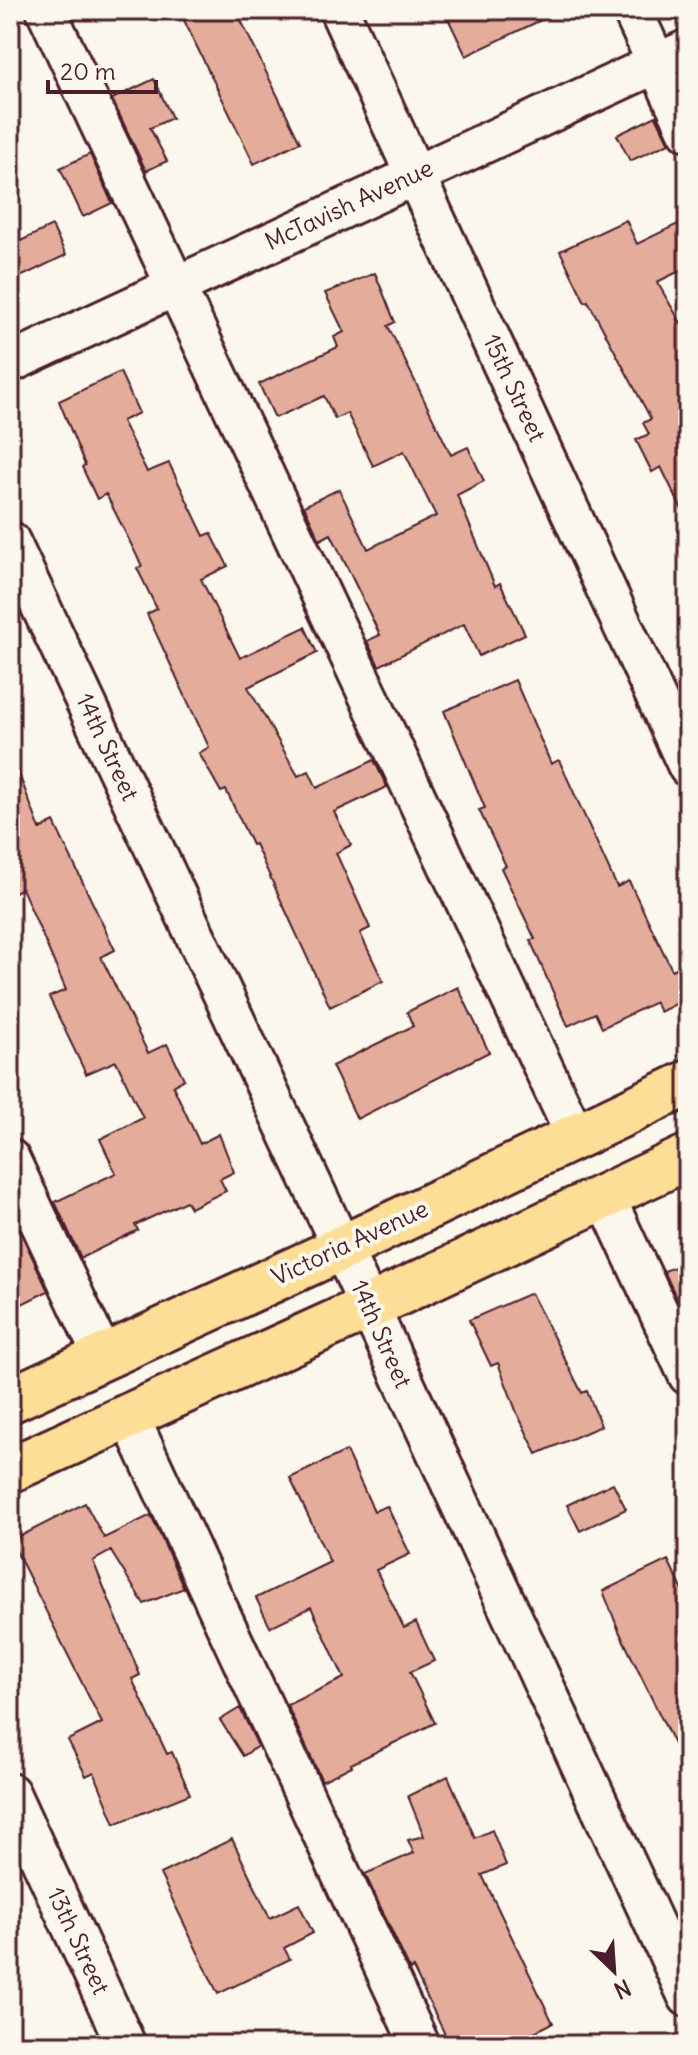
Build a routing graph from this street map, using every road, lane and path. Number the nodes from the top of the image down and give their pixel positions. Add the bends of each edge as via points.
1 (46, 10) edge
2 (339, 10) edge
3 (632, 10) edge
4 (672, 56) edge
5 (688, 131) edge
6 (416, 174) junction
7 (174, 287) junction
8 (10, 363) edge
9 (10, 541) edge
10 (688, 767) edge
11 (688, 1083) edge
12 (575, 1135) junction
13 (688, 1157) edge
14 (10, 1159) edge
15 (605, 1196) junction
16 (342, 1248) junction
17 (369, 1307) junction
18 (103, 1357) junction
19 (688, 1375) edge
20 (10, 1400) edge
21 (129, 1416) junction
22 (10, 1470) edge
23 (10, 1793) edge
24 (688, 1997) edge
25 (126, 2045) edge
26 (420, 2045) edge

1 - 7 street
2 - 6 street, 15th Street
3 - 4 street
4 - 5 street
4 - 6 street, McTavish Avenue
6 - 7 street, McTavish Avenue
6 - 10 street, 15th Street
7 - 8 street, McTavish Avenue
7 - 12 street
9 - 16 street, 14th Street
11 - 12 main road, Victoria Avenue
12 - 16 main road, Victoria Avenue
13 - 15 main road
14 - 18 street
15 - 17 main road
15 - 19 street
16 - 17 street, 14th Street
16 - 18 main road, Victoria Avenue
17 - 21 main road
17 - 24 street, 14th Street
18 - 20 main road, Victoria Avenue
21 - 22 main road
21 - 26 street
23 - 25 street, 13th Street

